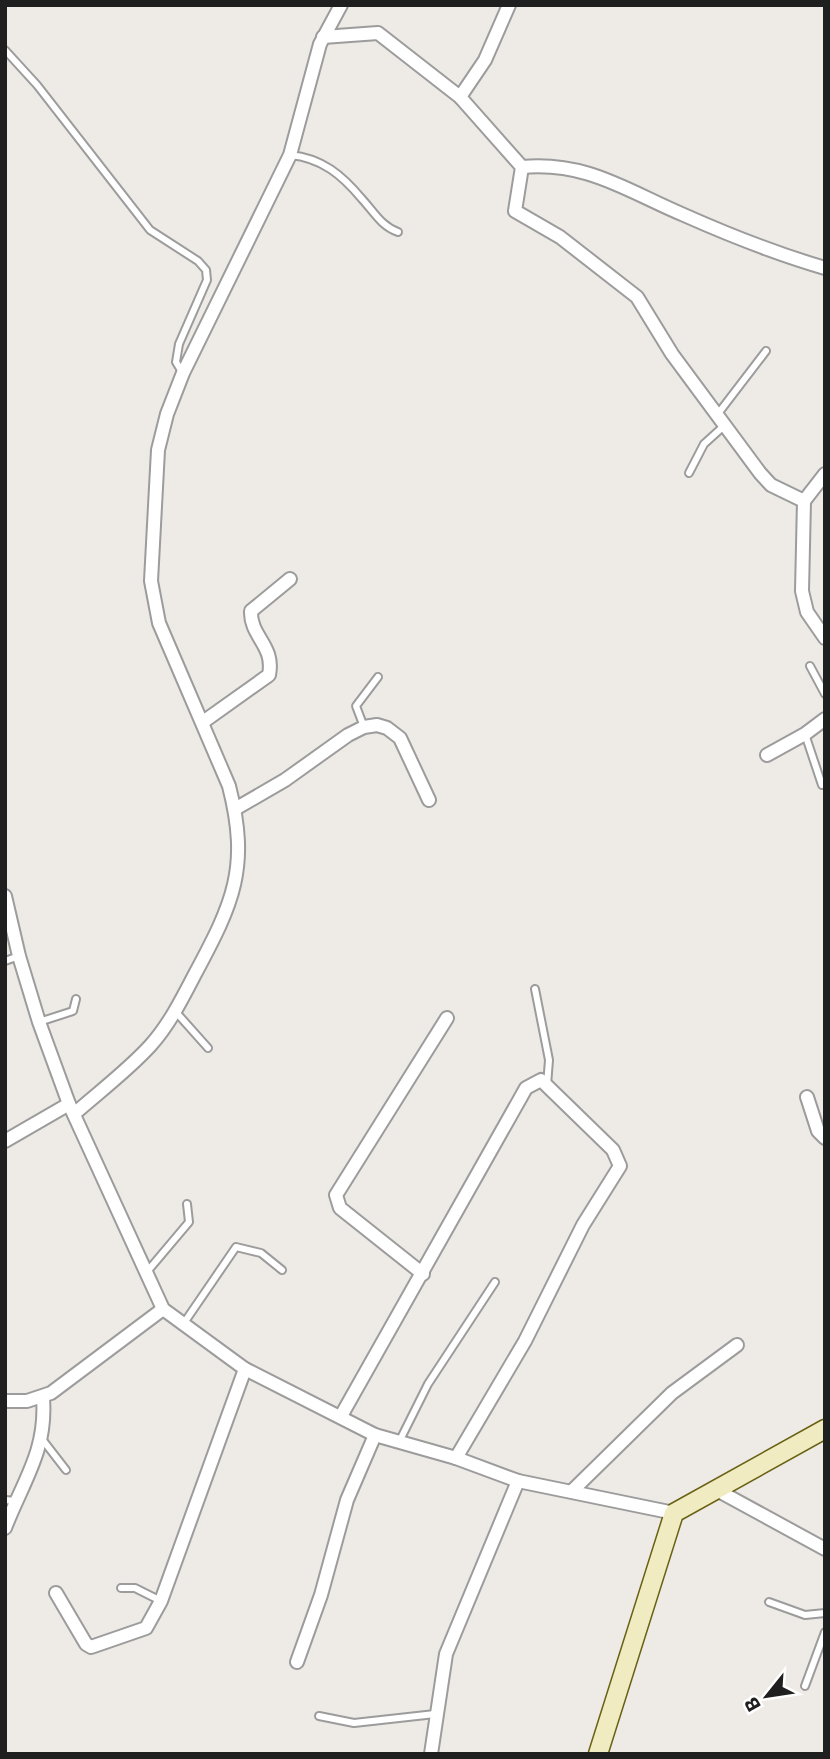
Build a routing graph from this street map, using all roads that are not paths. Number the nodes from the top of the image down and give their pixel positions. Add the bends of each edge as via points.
1 (341, 5) edge
2 (509, 5) edge
3 (323, 37) junction
4 (5, 50) edge
5 (460, 97) junction
6 (290, 155) junction
7 (522, 167) junction
8 (397, 232) dead end
9 (825, 268) edge
10 (766, 351) dead end
11 (183, 373) junction
12 (721, 420) junction
13 (689, 473) dead end
14 (825, 474) edge
15 (804, 500) junction
16 (290, 579) dead end
17 (825, 638) edge
18 (810, 666) dead end
19 (377, 677) dead end
20 (825, 694) edge
21 (825, 719) edge
22 (203, 722) junction
23 (364, 727) junction
24 (805, 734) junction
25 (767, 755) dead end
26 (822, 785) dead end
27 (429, 800) dead end
28 (235, 809) junction
29 (5, 896) edge
30 (19, 956) junction
31 (5, 961) edge
32 (535, 989) dead end
33 (76, 999) dead end
34 (175, 1012) junction
35 (446, 1018) dead end
36 (39, 1022) junction
37 (208, 1048) dead end
38 (547, 1085) junction
39 (807, 1097) dead end
40 (71, 1109) junction
41 (825, 1138) edge
42 (5, 1141) edge
43 (187, 1204) dead end
44 (282, 1269) dead end
45 (423, 1274) junction
46 (145, 1275) junction
47 (495, 1282) dead end
48 (163, 1309) junction
49 (183, 1325) junction
50 (737, 1345) dead end
51 (245, 1369) junction
52 (43, 1398) junction
53 (5, 1401) edge
54 (341, 1416) junction
55 (825, 1429) edge
56 (375, 1435) junction
57 (43, 1439) junction
58 (399, 1442) junction
59 (456, 1458) junction
60 (66, 1471) dead end
61 (518, 1481) junction
62 (715, 1489) junction
63 (572, 1490) junction
64 (10, 1500) edge
65 (674, 1513) junction
66 (5, 1528) edge
67 (825, 1549) edge
68 (121, 1588) dead end
69 (56, 1593) dead end
70 (161, 1601) junction
71 (769, 1602) dead end
72 (825, 1613) edge
73 (825, 1632) edge
74 (297, 1662) dead end
75 (805, 1686) dead end
76 (435, 1714) junction
77 (318, 1716) dead end
78 (430, 1754) edge
79 (598, 1754) edge

1 - 3 street
2 - 5 street via 488,54
3 - 5 street via 378,33
3 - 6 street
4 - 11 lane via 150,230 206,270 207,280 179,344 176,362
5 - 7 street
6 - 8 lane via 333,169 379,220
6 - 11 street
7 - 9 street via 542,165 596,174 683,215
7 - 12 street via 515,211 560,237 637,297
10 - 12 lane
11 - 22 street via 158,450 151,581 159,623
12 - 13 lane
12 - 15 street via 771,485
14 - 15 street
15 - 17 street via 802,591 807,611
16 - 22 street via 251,611 255,629 269,649 269,675
18 - 20 lane
19 - 23 lane via 356,706
21 - 24 street
22 - 28 street
23 - 27 street via 387,728 400,738
23 - 28 street
24 - 25 street
24 - 26 lane
28 - 34 street via 236,886 227,914
29 - 30 street
30 - 31 lane
30 - 36 street
32 - 38 lane via 549,1060
33 - 36 lane via 72,1011
34 - 37 lane
34 - 40 street via 151,1045
35 - 45 street via 336,1195 340,1208
36 - 40 street
38 - 45 street via 536,1081 526,1088
38 - 59 street via 613,1150 620,1166
39 - 41 street via 818,1131
40 - 42 street
40 - 46 street
43 - 46 lane via 189,1222
44 - 49 lane via 252,1248 236,1247
45 - 54 street
46 - 48 street
47 - 58 lane via 428,1384
48 - 49 street
48 - 52 street
49 - 51 street
50 - 63 street via 672,1393
51 - 54 street
51 - 70 street
52 - 53 street
52 - 57 street
54 - 56 street
55 - 62 street
56 - 58 street
56 - 74 street via 346,1500 321,1595
57 - 60 lane
57 - 64 street via 29,1476
58 - 59 street
59 - 61 street
61 - 63 street
61 - 76 street via 446,1654
62 - 65 street
62 - 67 street
63 - 65 street
64 - 66 street
65 - 79 street
68 - 70 lane via 135,1588
69 - 70 street via 91,1647 146,1628
71 - 72 lane via 805,1615
73 - 75 lane
76 - 77 lane via 354,1723
76 - 78 street

